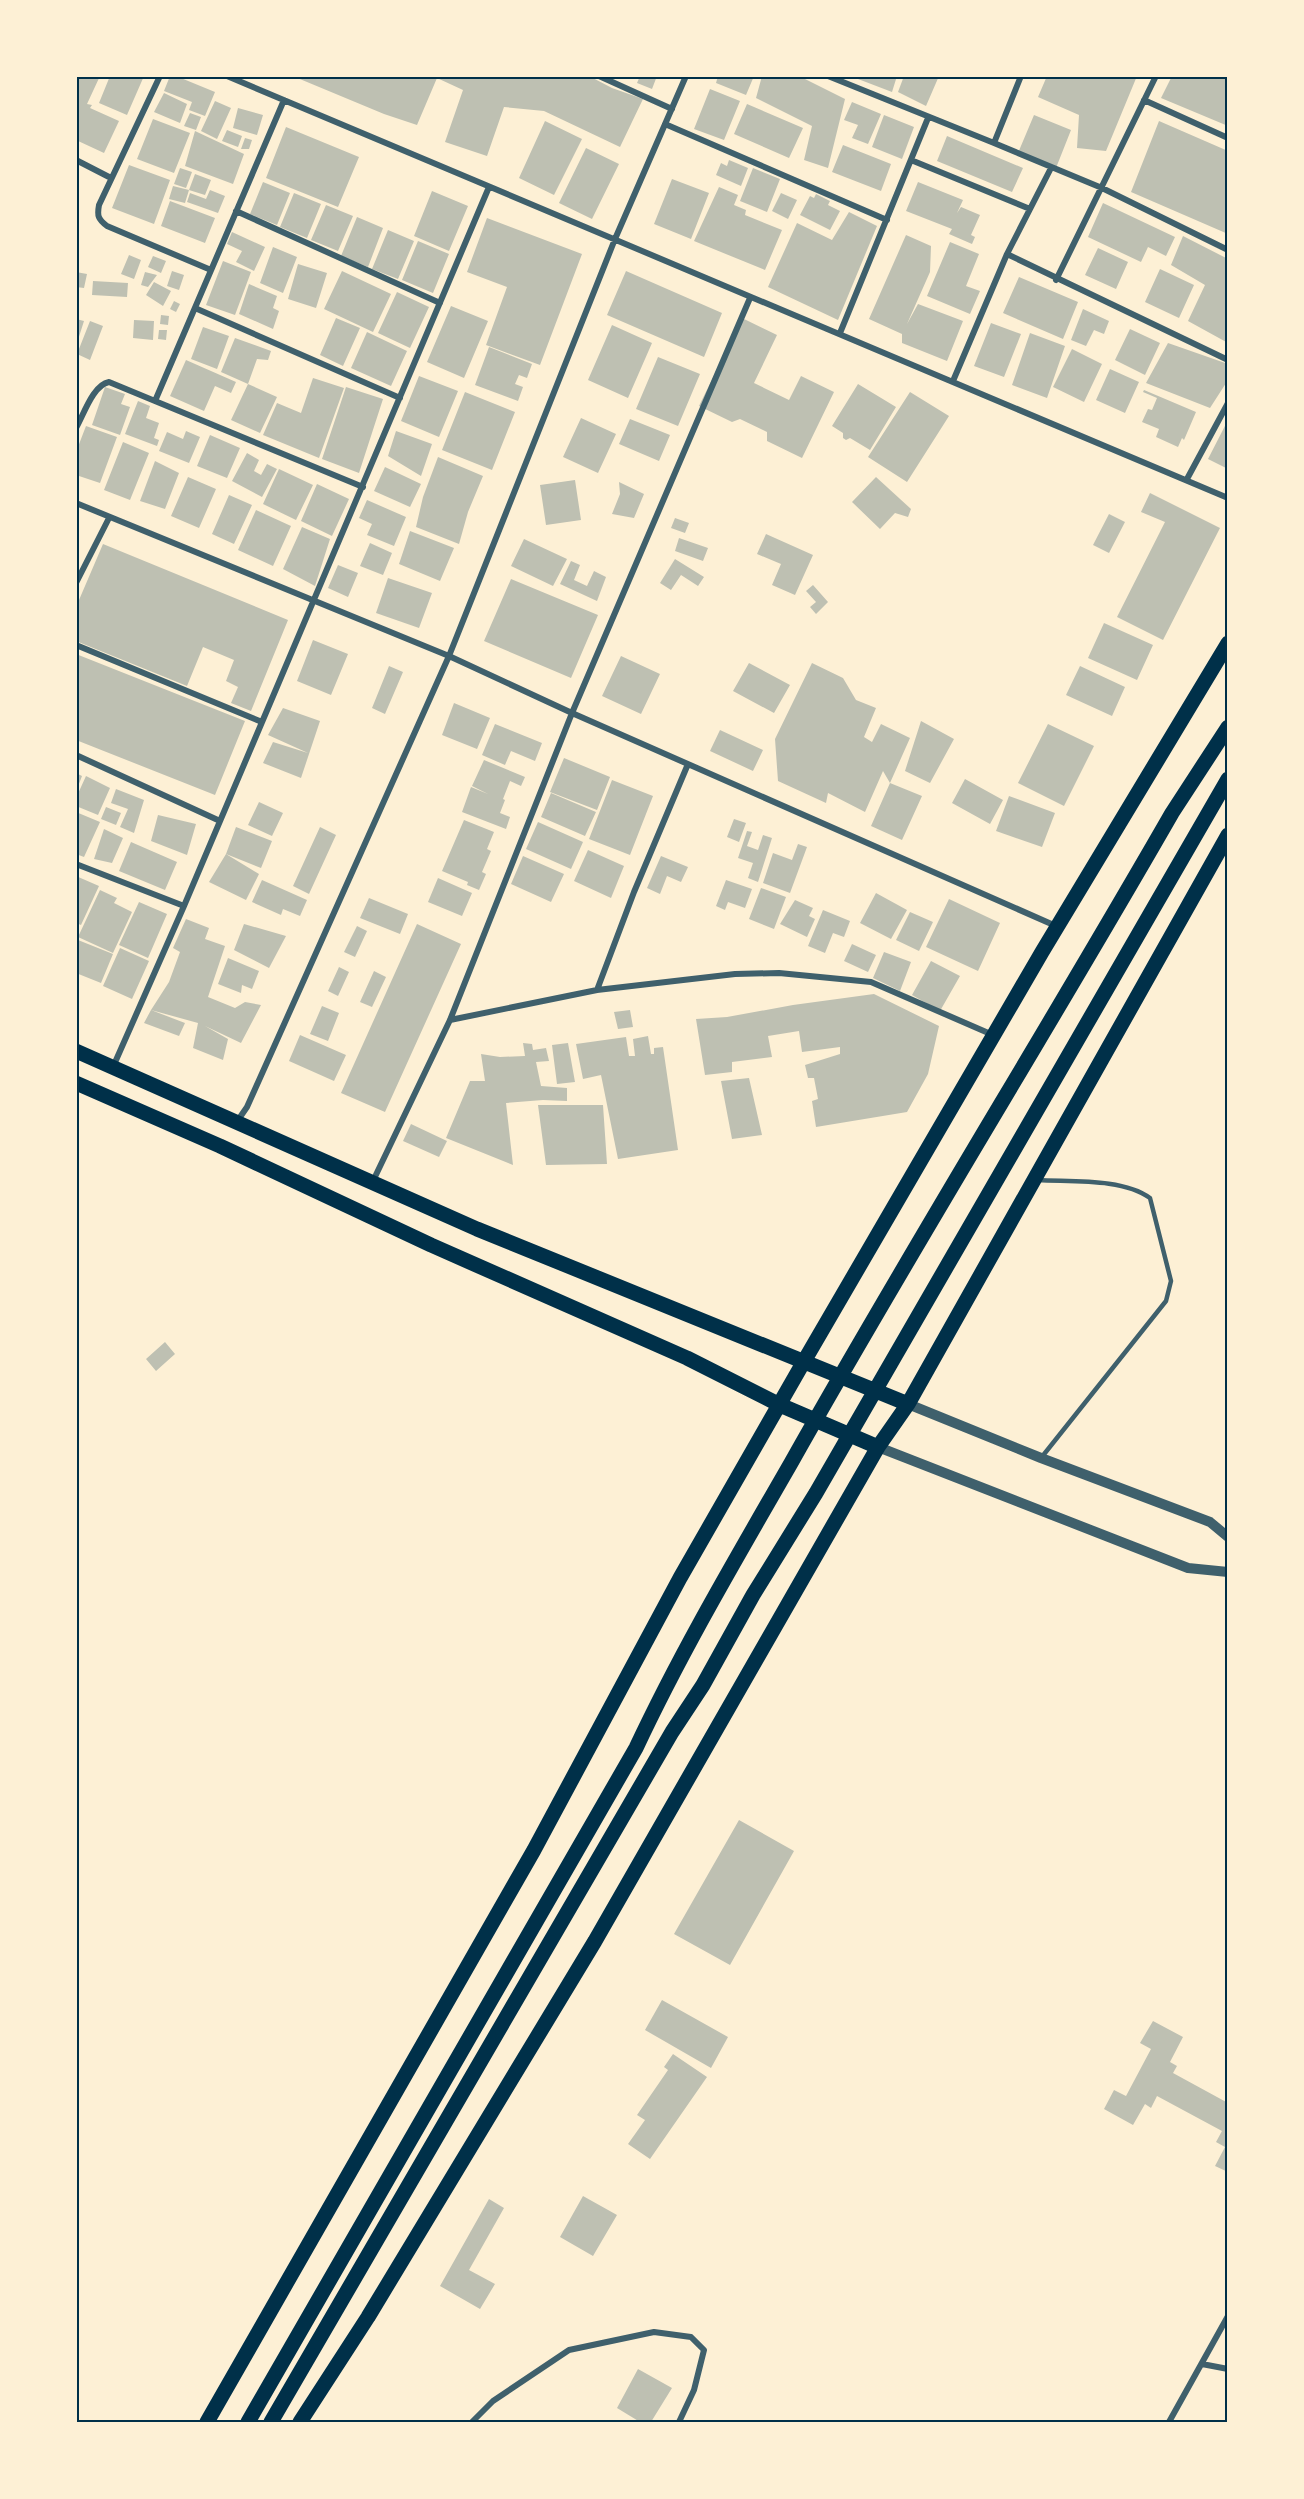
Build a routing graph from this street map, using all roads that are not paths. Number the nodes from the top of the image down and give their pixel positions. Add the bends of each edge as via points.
1 (160, 76) edge
2 (227, 76) edge
3 (599, 76) edge
4 (686, 76) edge
5 (828, 76) edge
6 (1022, 76) edge
7 (1156, 76) edge
8 (284, 100) junction
9 (1144, 100) junction
10 (672, 109) junction
11 (928, 118) junction
12 (665, 124) junction
13 (1227, 138) edge
14 (994, 143) junction
15 (76, 160) edge
16 (911, 160) junction
17 (1051, 168) junction
18 (111, 178) junction
19 (489, 187) junction
20 (1102, 188) junction
21 (1030, 210) junction
22 (236, 211) junction
23 (887, 220) junction
24 (615, 239) junction
25 (1227, 250) edge
26 (1007, 255) junction
27 (211, 270) junction
28 (1056, 279) junction
29 (750, 298) junction
30 (440, 303) junction
31 (195, 308) junction
32 (840, 333) junction
33 (1227, 360) edge
34 (954, 381) junction
35 (400, 398) junction
36 (155, 401) junction
37 (1227, 403) edge
38 (76, 428) edge
39 (1187, 479) junction
40 (363, 487) junction
41 (1227, 498) edge
42 (76, 503) edge
43 (109, 518) junction
44 (76, 583) edge
45 (314, 602) junction
46 (1227, 643) edge
47 (76, 645) edge
48 (449, 656) junction
49 (572, 713) junction
50 (262, 722) junction
51 (1227, 727) edge
52 (76, 755) edge
53 (688, 764) junction
54 (1227, 779) edge
55 (220, 821) junction
56 (1227, 835) edge
57 (76, 864) edge
58 (184, 906) junction
59 (1057, 927) junction
60 (597, 990) junction
61 (450, 1020) junction
62 (993, 1035) junction
63 (76, 1051) edge
64 (112, 1067) junction
65 (76, 1083) edge
66 (236, 1123) junction
67 (1033, 1180) junction
68 (372, 1184) junction
69 (803, 1363) junction
70 (908, 1404) junction
71 (780, 1405) junction
72 (878, 1447) junction
73 (1041, 1458) junction
74 (1227, 1537) edge
75 (1227, 1572) edge
76 (1227, 2316) edge
77 (1202, 2364) junction
78 (1227, 2369) edge
79 (207, 2422) edge
80 (248, 2422) edge
81 (271, 2422) edge
82 (300, 2422) edge
83 (472, 2422) edge
84 (680, 2422) edge
85 (1169, 2422) edge

1 - 18 street
2 - 8 street
3 - 10 street
4 - 10 street
5 - 11 street
6 - 14 street
7 - 9 street
8 - 19 street
8 - 22 street
9 - 13 street
9 - 20 street
10 - 12 street
11 - 14 street
11 - 16 street
12 - 23 street
12 - 24 street
14 - 17 street
15 - 18 street
16 - 21 street
16 - 23 street
17 - 20 street
17 - 21 street
18 - 27 street via 99,205 99,220
19 - 24 street
19 - 30 street
20 - 25 street
20 - 28 street
21 - 26 street
22 - 27 street
22 - 30 street
23 - 32 street
24 - 29 street
24 - 48 street
26 - 28 street
26 - 34 street
27 - 31 street
28 - 33 street
29 - 32 street
29 - 49 street
30 - 35 street
31 - 35 street
31 - 36 street
32 - 34 street
34 - 39 street
35 - 40 street
36 - 38 street via 116,384 103,384
36 - 40 street
37 - 39 street
39 - 41 street
40 - 45 street
42 - 43 street
43 - 44 street
43 - 45 street
45 - 48 street
45 - 50 street
46 - 59 highway
47 - 50 street
48 - 49 street
48 - 66 street via 247,1107
49 - 53 street
49 - 61 street
50 - 55 street
51 - 80 highway via 1172,813 844,1368 692,1636 636,1748
52 - 55 street
53 - 59 street
53 - 60 street
54 - 81 highway via 883,1377
55 - 58 street
56 - 67 highway
57 - 58 street
58 - 64 street
59 - 62 highway
60 - 61 street
60 - 62 street via 735,974 823,976 871,982
61 - 68 street
62 - 69 highway
63 - 64 highway
64 - 66 highway
65 - 71 highway via 687,1358
66 - 68 highway
67 - 70 highway
67 - 73 lane via 1125,1186 1145,1194 1150,1198 1171,1281 1166,1301
68 - 69 highway
69 - 70 highway
69 - 71 highway
70 - 72 highway
70 - 73 street
71 - 72 highway
71 - 79 highway via 680,1578 534,1850
72 - 75 street via 1188,1568
72 - 82 highway via 595,1941 368,2317
73 - 74 street via 1210,1522
76 - 77 street
77 - 78 street
77 - 85 street
83 - 84 street via 493,2401 570,2350 654,2332 691,2337 704,2350 694,2390

